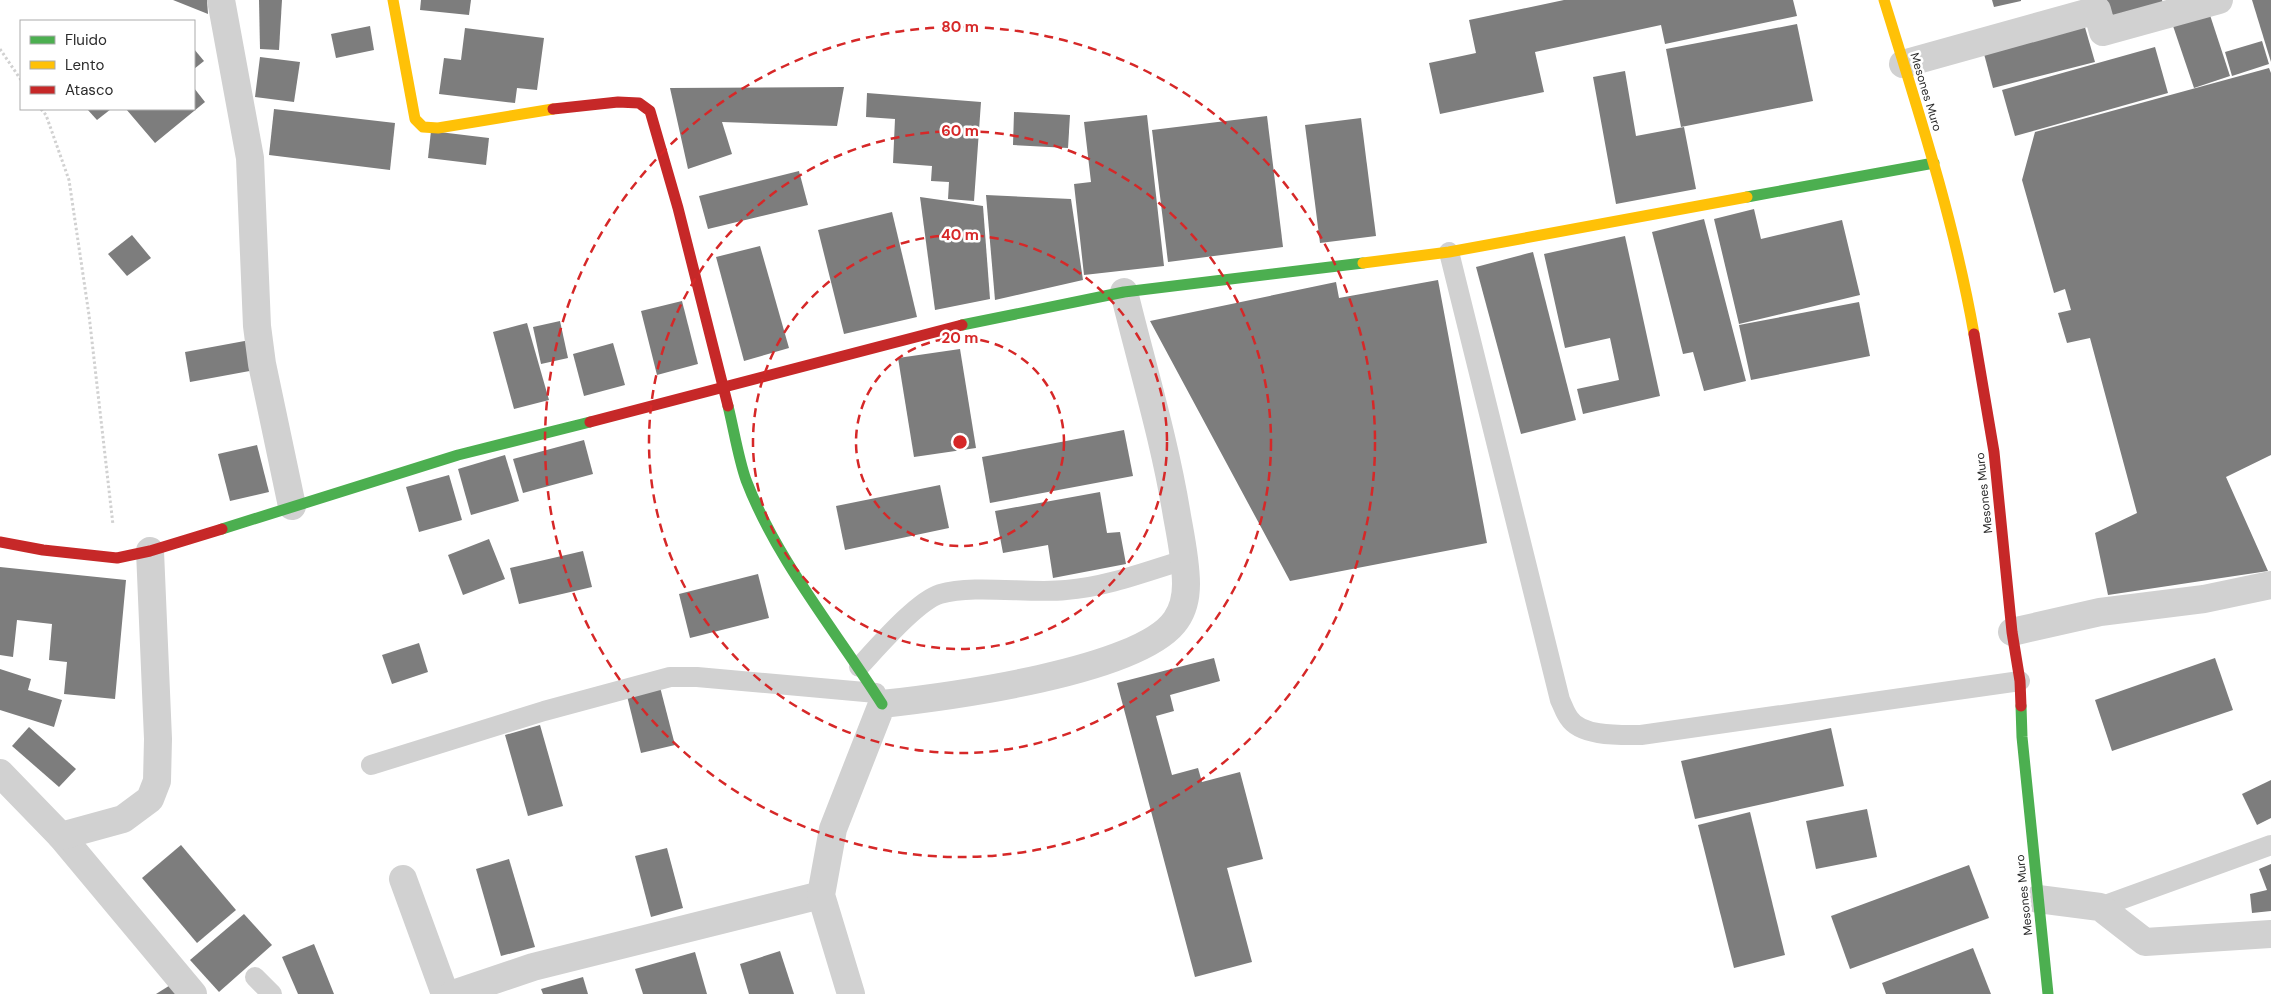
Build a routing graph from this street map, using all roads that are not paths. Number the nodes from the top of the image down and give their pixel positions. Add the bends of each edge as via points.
1 (221, 0) edge
2 (394, 0) edge
3 (1884, 0) edge
4 (2219, 0) edge
5 (1903, 64) junction
6 (1934, 164) junction
7 (1449, 252) junction
8 (1124, 292) junction
9 (725, 388) junction
10 (292, 506) junction
11 (0, 542) edge
12 (150, 551) junction
13 (1184, 560) junction
14 (2271, 585) edge
15 (2012, 632) junction
16 (859, 667) junction
17 (2020, 682) junction
18 (879, 699) junction
19 (371, 765) dead end
20 (0, 774) edge
21 (61, 836) junction
22 (2271, 845) edge
23 (403, 879) dead end
24 (821, 895) junction
25 (2038, 899) junction
26 (2100, 907) junction
27 (2271, 934) edge
28 (255, 977) dead end
29 (194, 994) edge
30 (272, 994) edge
31 (445, 994) edge
32 (453, 994) edge
33 (851, 994) edge
34 (2048, 994) edge

1 - 10 street via 250,158 257,326 262,364
2 - 9 main road via 414,119 423,127 438,128 618,102 639,103 650,111
3 - 5 main road, Mesones Muro
4 - 5 street via 2103,32 2097,10
5 - 6 main road, Mesones Muro
6 - 7 main road
6 - 15 main road, Mesones Muro via 1968,302 1994,452
7 - 8 main road
7 - 17 lane via 1560,700 1569,720 1587,730 1610,735 1641,735
8 - 9 main road via 974,322
8 - 13 street via 1172,482
9 - 10 main road via 458,455
9 - 16 main road via 746,479 754,497 792,566
10 - 12 main road
11 - 12 main road via 117,558
12 - 21 street via 157,781 150,799 123,818
13 - 16 lane via 1102,584 1068,590 940,594 922,604
13 - 18 street via 1186,584 1176,621 1142,646 1020,684 941,698
14 - 15 street via 2204,599 2100,612
15 - 17 main road, Mesones Muro
16 - 18 main road
17 - 25 main road, Mesones Muro via 2022,737
18 - 19 lane via 697,677 670,677 544,711
18 - 24 street via 833,829
20 - 21 street
21 - 29 street
22 - 26 lane
23 - 31 street
24 - 32 street via 534,967
24 - 33 street
25 - 26 street
25 - 34 main road, Mesones Muro
26 - 27 street via 2145,942
28 - 30 lane

